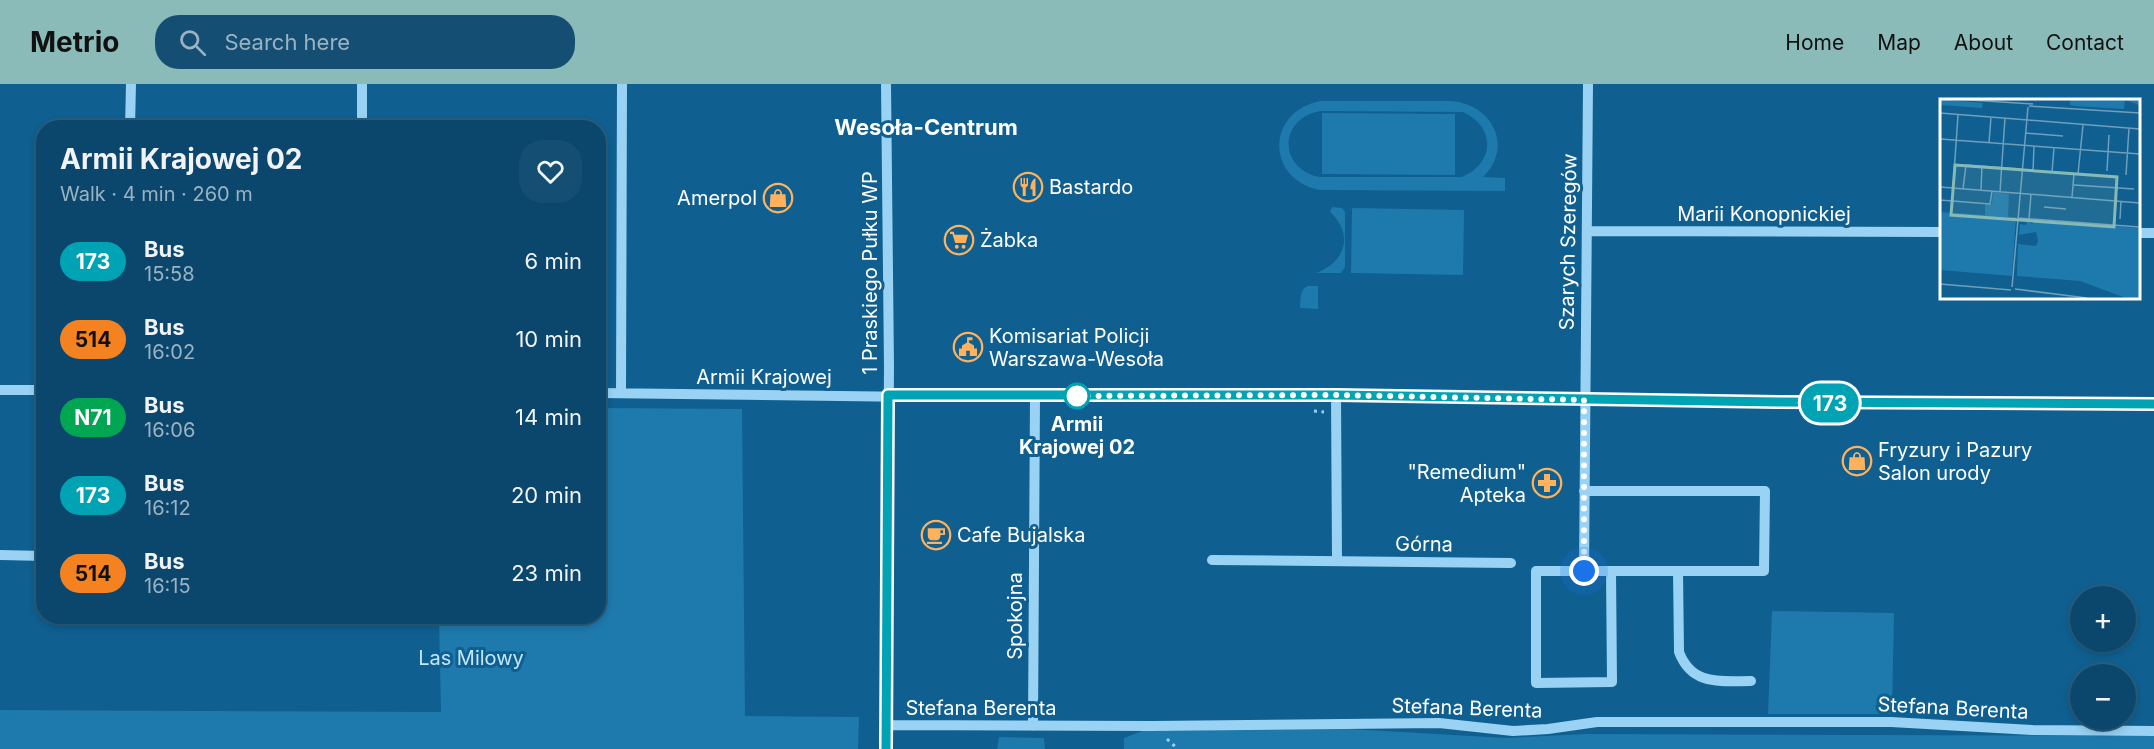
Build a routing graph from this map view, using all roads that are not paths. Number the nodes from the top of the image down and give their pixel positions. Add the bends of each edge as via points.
1 (131, 84) edge
2 (362, 84) edge
3 (621, 84) edge
4 (886, 84) edge
5 (1588, 84) edge
6 (130, 120) edge
7 (362, 120) edge
8 (1587, 231) junction
9 (1940, 232) edge
10 (0, 390) edge
11 (36, 390) edge
12 (606, 393) edge
13 (621, 393) junction
14 (888, 395) junction
15 (1336, 395) junction
16 (1035, 397) junction
17 (1584, 400) junction
18 (2154, 404) edge
19 (1584, 491) junction
20 (0, 555) edge
21 (36, 556) edge
22 (1212, 560) dead end
23 (1337, 560) junction
24 (1511, 563) dead end
25 (1584, 571) junction
26 (1611, 571) junction
27 (1678, 571) junction
28 (1751, 681) dead end
29 (886, 725) junction
30 (1033, 726) junction
31 (2154, 730) edge
32 (886, 749) edge

1 - 6 street
2 - 7 street
3 - 13 street
4 - 14 street, 1 Praskiego Pułku WP
5 - 8 street, Szarych Szeregów
8 - 9 street, Marii Konopnickiej
8 - 17 street, Szarych Szeregów
10 - 11 street
12 - 13 street, Armii Krajowej
13 - 14 street, Armii Krajowej
14 - 16 street, Armii Krajowej
14 - 29 street, 1 Praskiego Pułku WP
15 - 16 street, Armii Krajowej
15 - 17 street, Armii Krajowej
15 - 23 street
16 - 30 street, Spokojna
17 - 18 street, Armii Krajowej
17 - 19 street, Szarych Szeregów
19 - 25 street, Szarych Szeregów
19 - 27 street via 1766,491 1764,572
20 - 21 street
22 - 23 street, Górna
23 - 24 street, Górna
25 - 26 street
25 - 26 street via 1536,571 1536,683 1612,682
26 - 27 street
27 - 28 street via 1679,652 1685,664 1698,676 1712,681
29 - 30 street, Stefana Berenta
29 - 32 street, 1 Praskiego Pułku WP
30 - 31 street, Stefana Berenta via 1439,723 1513,731 1597,722 1879,722 2032,730

